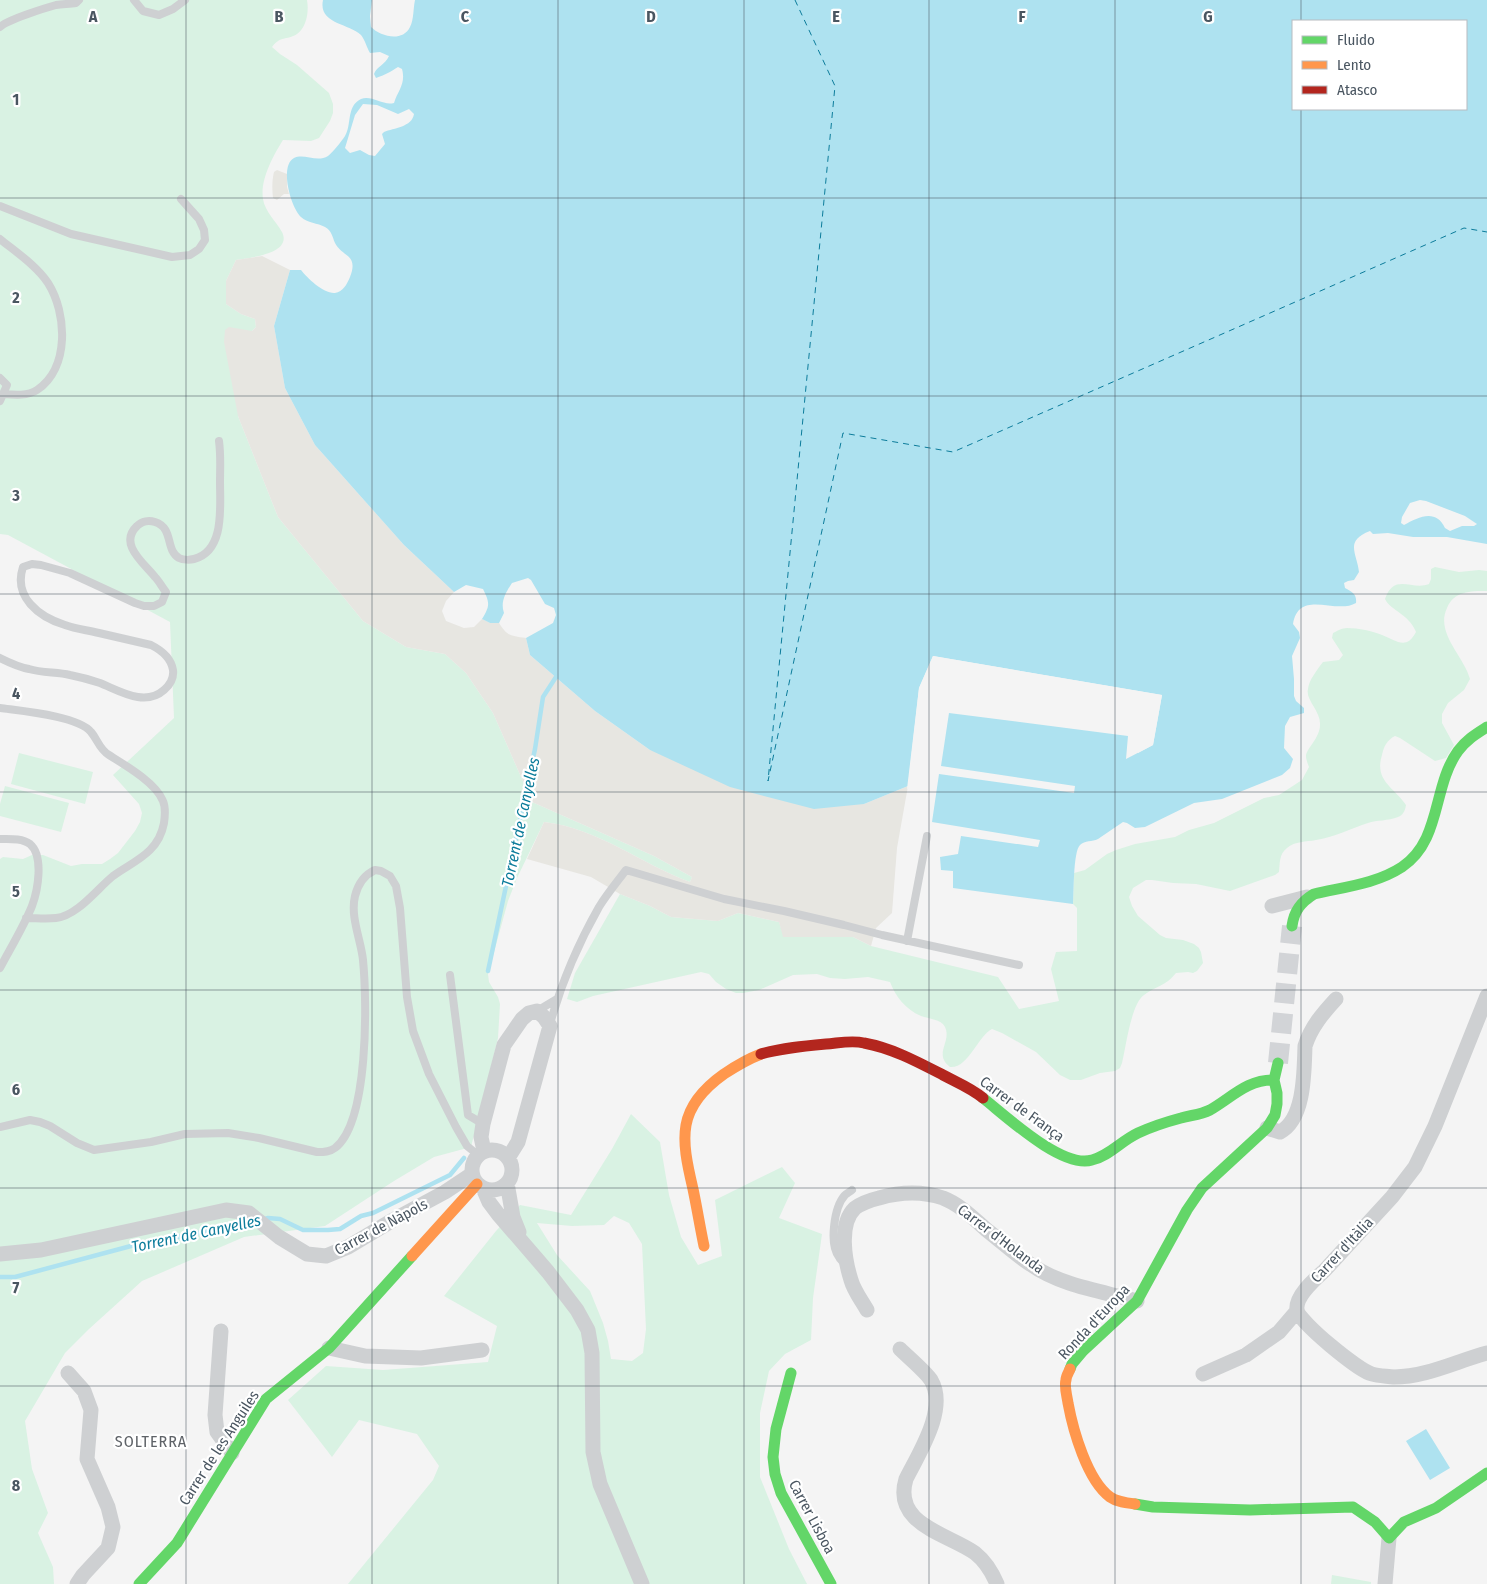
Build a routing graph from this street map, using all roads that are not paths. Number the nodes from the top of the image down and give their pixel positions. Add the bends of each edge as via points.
1 (79, 0) edge
2 (134, 0) edge
3 (184, 0) edge
4 (0, 27) edge
5 (182, 199) dead end
6 (0, 206) edge
7 (0, 239) edge
8 (0, 378) edge
9 (2, 398) edge
10 (219, 441) dead end
11 (0, 658) edge
12 (0, 708) edge
13 (1487, 727) edge
14 (927, 836) dead end
15 (0, 838) edge
16 (1307, 897) junction
17 (1272, 906) dead end
18 (26, 918) junction
19 (1292, 926) tunnel mouth
20 (908, 941) junction
21 (1019, 965) dead end
22 (0, 968) edge
23 (450, 975) dead end
24 (1487, 996) edge
25 (557, 999) junction
26 (1336, 999) dead end
27 (537, 1011) junction
28 (550, 1026) junction
29 (1278, 1062) tunnel mouth
30 (1274, 1080) junction
31 (483, 1124) junction
32 (0, 1127) edge
33 (1267, 1128) junction
34 (481, 1153) junction
35 (508, 1158) junction
36 (477, 1182) junction
37 (507, 1183) junction
38 (852, 1190) dead end
39 (524, 1244) junction
40 (704, 1246) dead end
41 (0, 1254) edge
42 (848, 1266) junction
43 (1137, 1301) junction
44 (867, 1310) dead end
45 (1297, 1311) junction
46 (221, 1331) dead end
47 (329, 1348) junction
48 (900, 1349) dead end
49 (482, 1350) dead end
50 (1487, 1353) edge
51 (68, 1373) dead end
52 (791, 1373) dead end
53 (1203, 1374) dead end
54 (232, 1453) junction
55 (1487, 1473) edge
56 (1389, 1538) junction
57 (77, 1584) edge
58 (139, 1584) edge
59 (642, 1584) edge
60 (832, 1584) edge
61 (997, 1584) edge
62 (1385, 1584) edge

1 - 4 lane via 20,16
2 - 3 lane via 143,11 159,15
5 - 6 lane via 199,218 205,240 200,249 190,255 172,257 71,234
7 - 9 lane via 48,283 58,305 62,334 58,363 43,385 28,394
8 - 9 lane via 7,385
10 - 11 lane via 222,462 220,513 218,533 209,552 190,560 180,558 172,551 168,534 154,522 144,521 132,535 134,554 166,592 162,602 154,606 135,603 80,576 41,565 23,567 20,576 24,596 30,604 58,622 160,650 172,666 174,676 170,685 152,696 134,697 97,682 31,670
12 - 18 lane via 72,721 91,731 101,750 144,778 158,792 165,811 162,831 152,848 114,875 71,913 57,918
13 - 16 street via 1471,737 1456,754 1431,832 1412,859 1374,880
14 - 20 lane
15 - 18 lane via 29,843 36,851 39,863 37,882
16 - 17 street
16 - 19 street via 1297,909
18 - 22 lane
20 - 21 lane
20 - 25 lane via 724,899 626,870 599,906
23 - 31 lane via 468,1115
24 - 45 street, Carrer d'Itàlia via 1435,1126 1415,1167 1313,1281 1297,1303
25 - 27 lane
25 - 28 lane
26 - 33 street via 1319,1018 1308,1039 1302,1096 1291,1124 1280,1132
27 - 28 street
27 - 31 street via 522,1019 504,1045
28 - 35 street via 518,1142
29 - 30 street, Ronda d'Europa
30 - 33 street, Ronda d'Europa via 1277,1104
30 - 40 street, Carrer de França via 1252,1083 1206,1112 1137,1134 1103,1156 1073,1162 1020,1127 980,1095 893,1052 853,1042 788,1047 767,1052 717,1078 692,1105 688,1116 684,1146
31 - 34 street
32 - 34 lane via 30,1120 40,1122 94,1150 196,1133 228,1133 317,1152 334,1149 349,1130 358,1106 364,1050 365,982 354,897 362,879 375,870 390,876 396,886 407,997 413,1031 429,1074 467,1146
33 - 43 street, Ronda d'Europa via 1202,1188
34 - 35 street via 497,1151
34 - 36 street via 472,1167
35 - 37 street via 512,1171
36 - 37 street via 491,1190
36 - 39 street via 498,1214
36 - 41 street, Carrer de Nàpols via 445,1192 326,1256 307,1254 249,1213 226,1210 41,1250
36 - 47 street, Carrer de les Anguiles
37 - 39 street via 513,1217
38 - 42 lane via 842,1200 833,1230 838,1257
39 - 59 street via 577,1310 588,1330 592,1354 593,1452 600,1484
42 - 43 street, Carrer d'Holanda via 844,1230 853,1210 886,1196 916,1193 955,1204 1032,1266 1051,1276
42 - 44 street, Carrer d'Holanda via 851,1282
43 - 56 street, Ronda d'Europa via 1083,1351 1072,1364 1065,1381 1072,1426 1082,1455 1104,1492 1121,1502 1153,1507 1250,1510 1352,1507 1375,1522
45 - 50 street via 1306,1325 1370,1374 1396,1377 1418,1374
45 - 53 street, Carrer d'Itàlia via 1279,1332 1246,1355
46 - 54 street via 215,1415 217,1432
47 - 49 street via 365,1356 421,1358
47 - 54 street, Carrer de les Anguiles via 266,1399
48 - 61 street via 931,1380 936,1400 933,1421 904,1485 906,1502 912,1515 924,1526 964,1546 985,1562
51 - 57 street via 84,1390 91,1410 87,1459 113,1527 108,1548
52 - 60 street, Carrer Lisboa via 776,1429 774,1474 781,1493
54 - 58 street, Carrer de les Anguiles via 176,1543
55 - 56 street via 1436,1508 1404,1522
56 - 62 street

